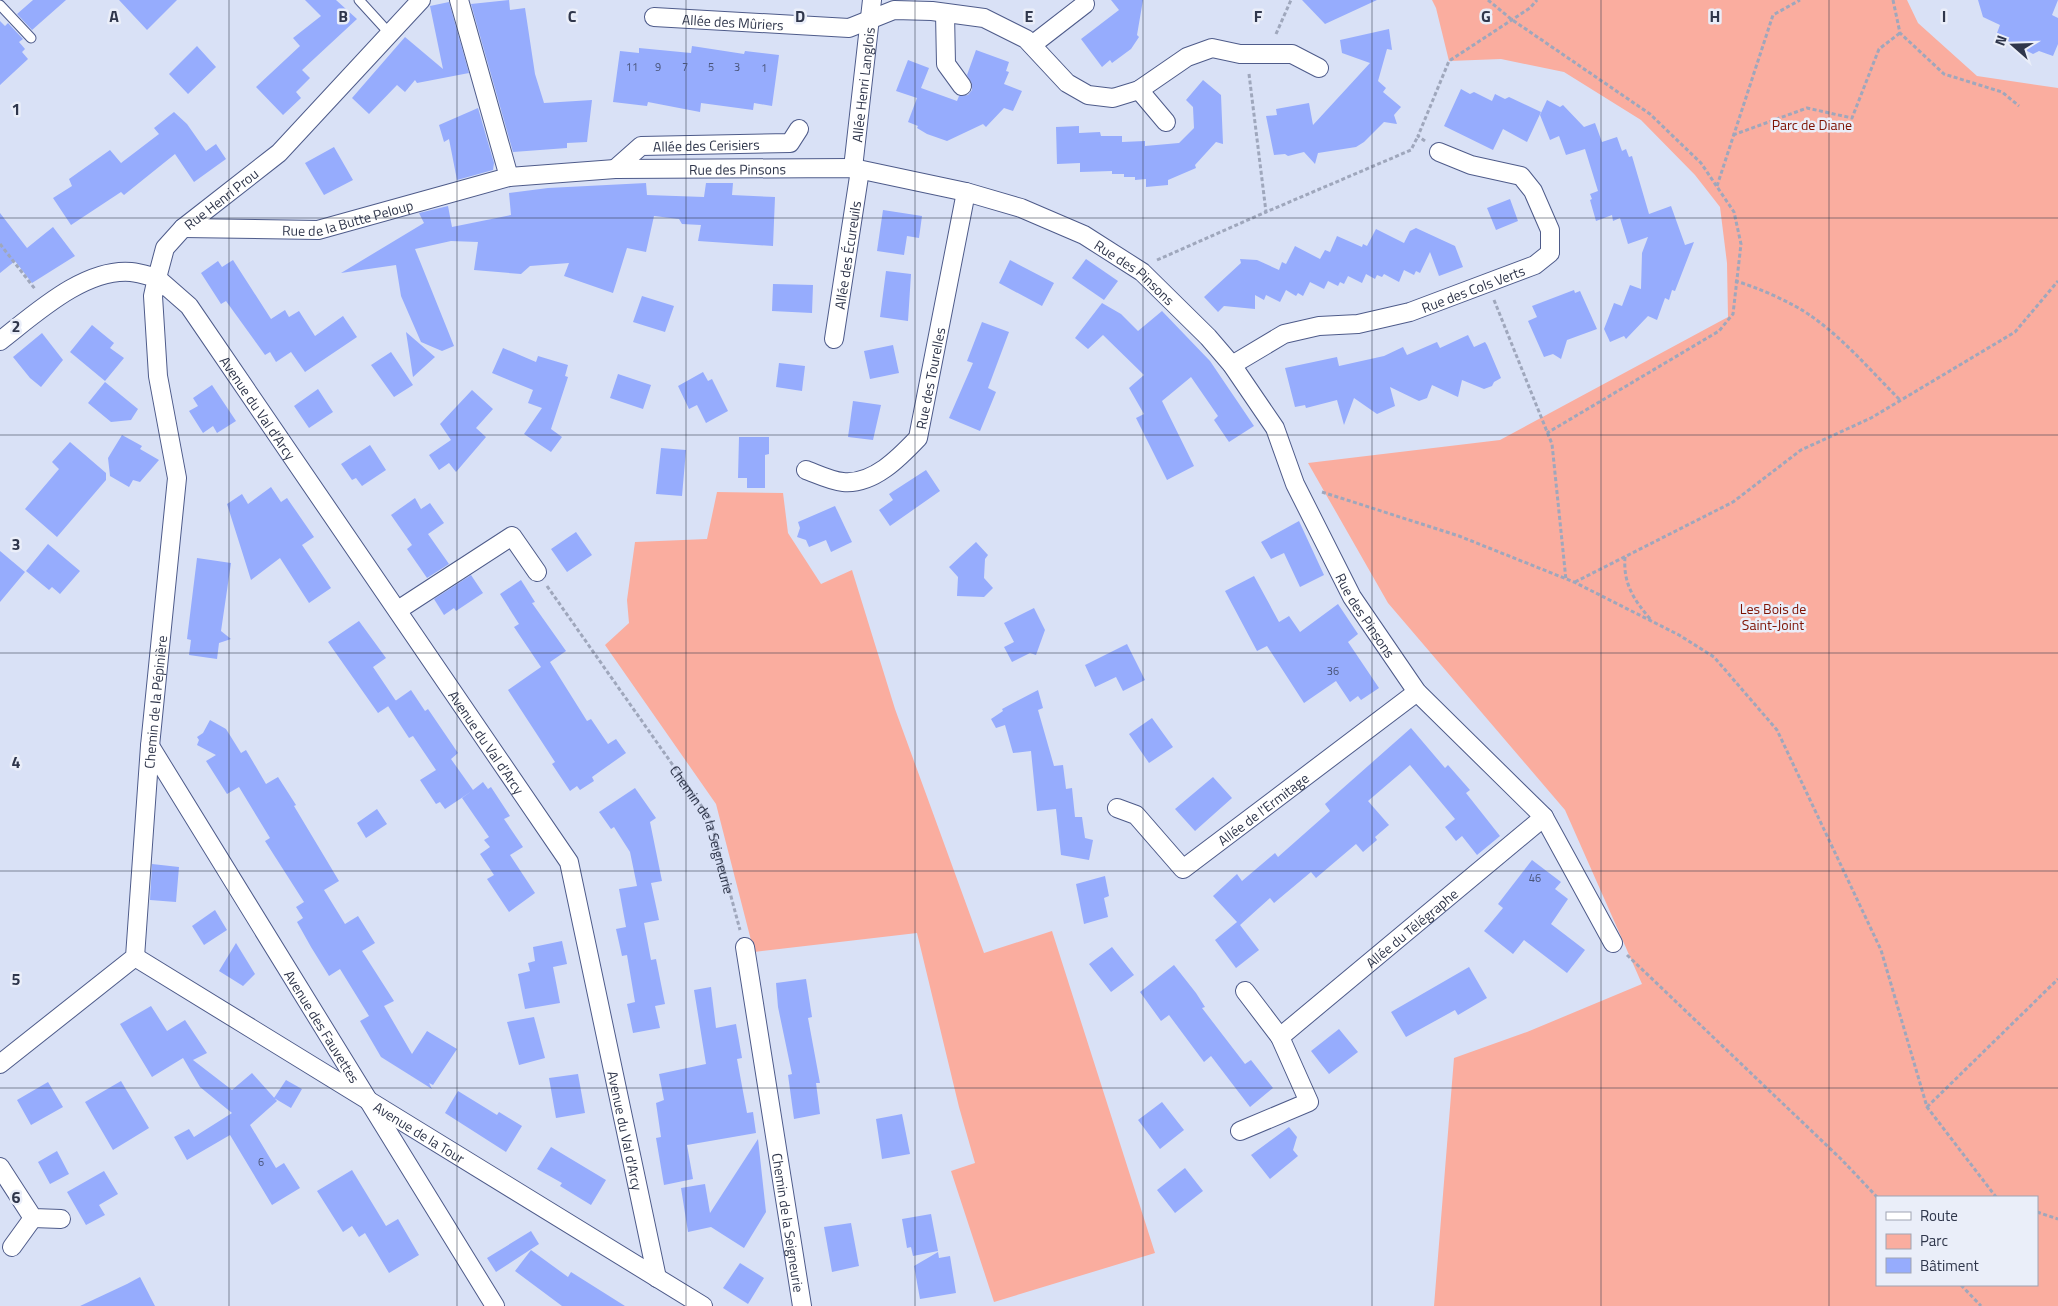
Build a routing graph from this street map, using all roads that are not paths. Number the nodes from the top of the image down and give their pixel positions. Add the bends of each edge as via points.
1 (359, 0) edge
2 (421, 0) edge
3 (459, 0) edge
4 (872, 0) edge
5 (1085, 4) dead end
6 (0, 5) edge
7 (938, 8) edge
8 (654, 17) dead end
9 (869, 22) junction
10 (390, 34) junction
11 (31, 38) dead end
12 (1032, 45) junction
13 (1318, 68) dead end
14 (962, 86) dead end
15 (1139, 90) junction
16 (1166, 122) dead end
17 (799, 129) dead end
18 (1439, 152) road end
19 (615, 169) junction
20 (857, 169) junction
21 (509, 177) junction
22 (966, 192) junction
23 (183, 228) junction
24 (157, 278) junction
25 (834, 339) dead end
26 (0, 341) edge
27 (1232, 364) junction
28 (806, 470) dead end
29 (537, 572) road end
30 (398, 610) junction
31 (1417, 692) junction
32 (150, 746) junction
33 (1117, 808) dead end
34 (1544, 817) junction
35 (1614, 943) road end
36 (745, 947) road end
37 (135, 957) junction
38 (1245, 991) dead end
39 (1280, 1037) junction
40 (0, 1064) edge
41 (368, 1100) junction
42 (1240, 1131) dead end
43 (0, 1167) edge
44 (33, 1218) junction
45 (61, 1220) dead end
46 (12, 1246) dead end
47 (657, 1278) junction
48 (495, 1306) edge
49 (703, 1306) edge
50 (802, 1306) edge

1 - 10 lane
2 - 10 street, Rue Henri Prou
3 - 21 street
4 - 9 street, Allée Henri Langlois
5 - 12 street
6 - 11 lane
7 - 9 street, Allée des Mûriers via 894,10
7 - 12 street, Allée des Mûriers via 984,18
7 - 14 street via 946,64
8 - 9 street, Allée des Mûriers via 849,28
9 - 20 street, Allée Henri Langlois
10 - 23 street, Rue Henri Prou via 279,153
12 - 15 street, Allée des Mûriers via 1067,82 1088,95 1113,98
13 - 15 street, Allée des Mûriers via 1292,54 1267,56 1212,48 1187,57
15 - 16 street
17 - 19 street, Allée des Cerisiers via 790,143 641,146
18 - 27 street, Rue des Cols Verts via 1471,165 1521,176 1533,191 1550,230 1550,253 1535,265 1410,312 1358,324 1319,326 1284,334
19 - 20 street, Rue des Pinsons
19 - 21 street, Rue des Pinsons
20 - 22 street, Rue des Pinsons
20 - 25 street, Allée des Écureuils
21 - 23 street, Rue de la Butte Peloup via 318,230
22 - 27 street, Rue des Pinsons via 1021,208 1084,235 1142,272
22 - 28 street, Rue des Tourelles via 918,438 897,460 869,477 843,482
23 - 24 street, Rue Henri Prou via 165,248
24 - 26 street via 130,272 92,278 47,304
24 - 30 street, Avenue du Val d'Arcy via 189,306
24 - 32 street, Chemin de la Pépinière via 153,296 158,376 177,478
27 - 31 street, Rue des Pinsons via 1275,428 1295,484 1352,597
29 - 30 street via 512,536
30 - 47 street, Avenue du Val d'Arcy via 569,862
31 - 33 street, Allée de l'Ermitage via 1183,870 1136,815
31 - 34 street, Rue des Pinsons
32 - 37 street, Chemin de la Pépinière
32 - 41 street, Avenue des Fauvettes
34 - 35 street, Rue des Pinsons
34 - 39 street, Allée du Télégraphe
36 - 50 street, Chemin de la Seigneurie
37 - 40 street
37 - 41 street, Avenue de la Tour
38 - 39 street
39 - 42 street via 1309,1102
41 - 47 street, Avenue de la Tour
41 - 48 street, Avenue des Fauvettes
43 - 44 street
44 - 45 street
44 - 46 street
47 - 49 street, Avenue de la Tour

